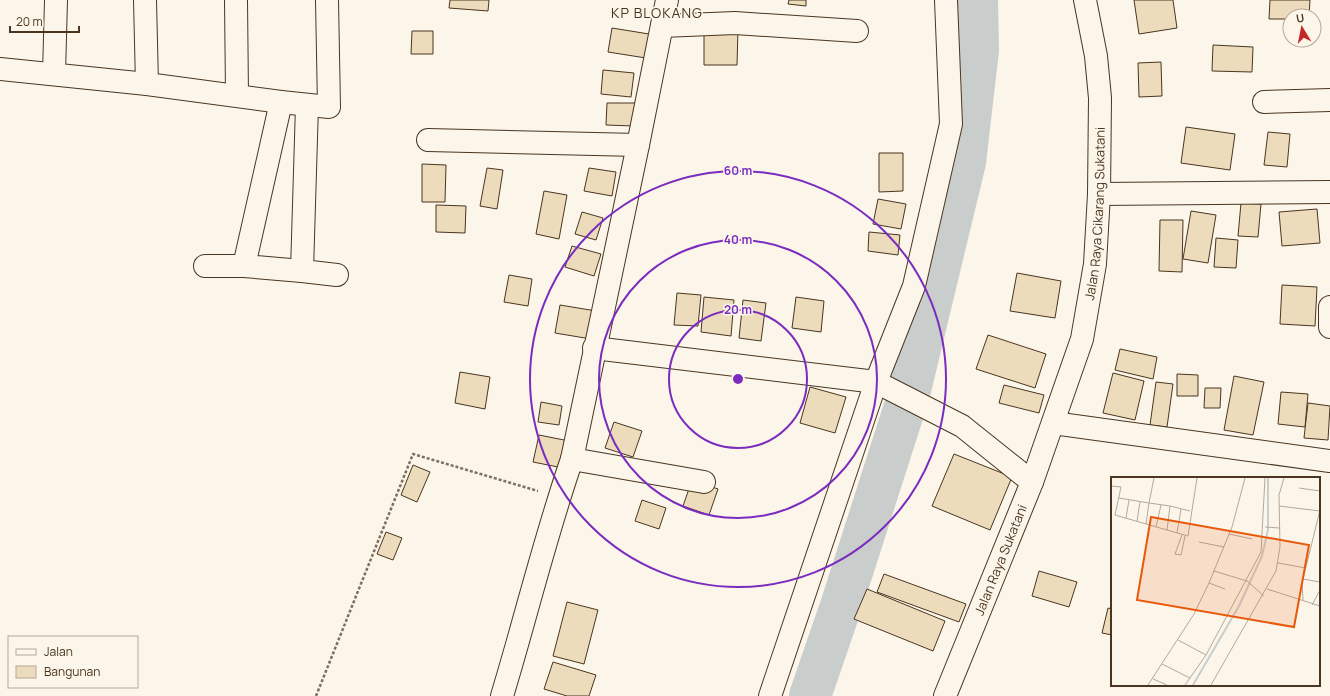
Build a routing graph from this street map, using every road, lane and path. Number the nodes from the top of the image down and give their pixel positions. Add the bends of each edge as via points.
1 (56, 0) edge
2 (145, 0) edge
3 (236, 0) edge
4 (327, 0) edge
5 (667, 0) edge
6 (946, 0) edge
7 (1085, 0) edge
8 (662, 26) junction
9 (858, 31) dead end
10 (0, 69) edge
11 (54, 74) junction
12 (147, 84) junction
13 (237, 95) junction
14 (1330, 100) edge
15 (281, 102) junction
16 (1264, 102) dead end
17 (307, 105) junction
18 (428, 140) dead end
19 (638, 145) junction
20 (1330, 192) edge
21 (1099, 194) junction
22 (206, 266) dead end
23 (244, 266) junction
24 (302, 271) junction
25 (337, 274) dead end
26 (1330, 307) edge
27 (1330, 327) edge
28 (594, 348) junction
29 (886, 386) junction
30 (1053, 424) junction
31 (572, 458) junction
32 (1330, 461) edge
33 (704, 482) dead end
34 (1032, 482) junction
35 (559, 497) junction
36 (316, 696) edge
37 (502, 696) edge
38 (770, 696) edge
39 (945, 696) edge

1 - 11 street
2 - 12 street
3 - 13 street
4 - 17 street via 328,107
5 - 8 street
6 - 29 street via 951,124 914,286
7 - 21 street, Jalan Raya Cikarang Sukatani via 1096,56 1100,98
8 - 9 street via 735,23
8 - 19 street
10 - 11 street
11 - 12 street
12 - 13 street
13 - 15 street
14 - 16 street
15 - 17 street
15 - 23 street
17 - 24 street
18 - 19 street
19 - 28 street
20 - 21 street
21 - 30 street, Jalan Raya Cikarang Sukatani via 1095,264 1082,338
22 - 23 street
23 - 24 street
24 - 25 street
26 - 27 street
28 - 29 street
28 - 31 street
29 - 34 street via 962,426
29 - 38 street
30 - 32 street
30 - 34 street, Jalan Raya Sukatani
31 - 33 street
31 - 35 street
34 - 39 street, Jalan Raya Sukatani
35 - 36 path via 414,454
35 - 37 street

